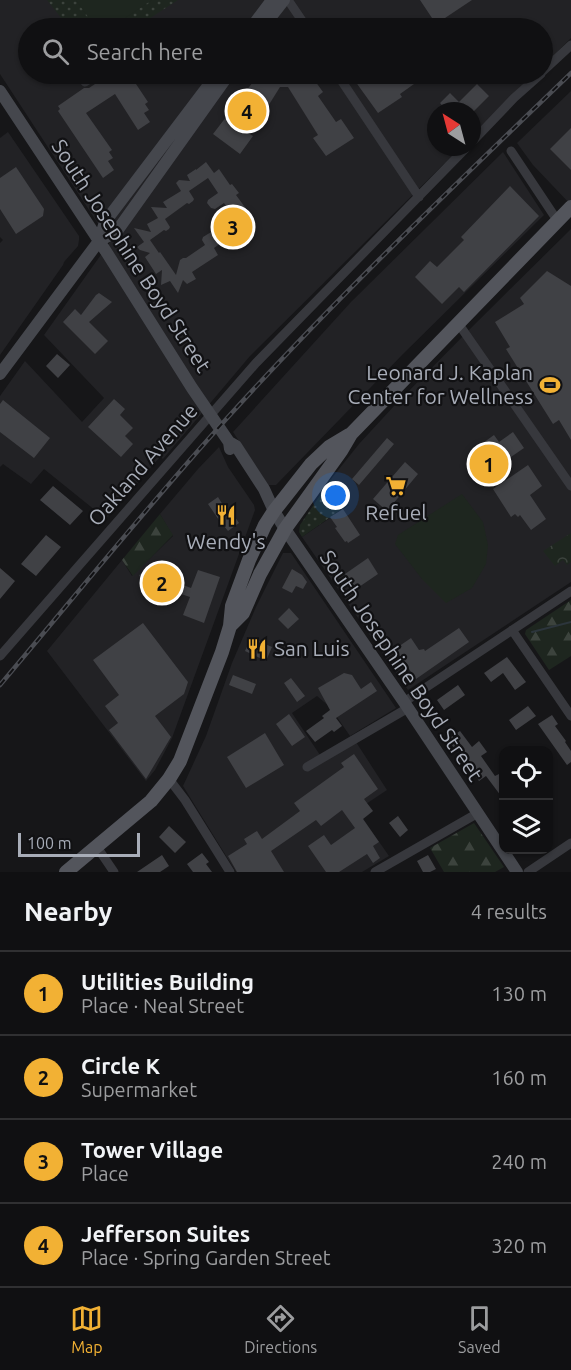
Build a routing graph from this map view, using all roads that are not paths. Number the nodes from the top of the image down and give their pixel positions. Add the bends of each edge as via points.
1 (272, 0) edge
2 (286, 0) edge
3 (258, 18) edge
4 (271, 18) edge
5 (300, 18) edge
6 (571, 45) edge
7 (553, 62) edge
8 (209, 84) edge
9 (222, 84) edge
10 (344, 84) edge
11 (530, 84) edge
12 (0, 92) edge
13 (481, 133) edge
14 (511, 151) dead end
15 (458, 156) edge
16 (419, 197) junction
17 (566, 215) edge
18 (99, 241) junction
19 (458, 323) junction
20 (0, 374) edge
21 (211, 415) junction
22 (351, 434) junction
23 (571, 486) edge
24 (274, 511) junction
25 (285, 529) junction
26 (571, 591) edge
27 (230, 626) junction
28 (512, 630) junction
29 (0, 656) edge
30 (406, 705) junction
31 (571, 716) edge
32 (307, 767) dead end
33 (169, 779) junction
34 (478, 813) junction
35 (571, 843) edge
36 (97, 847) junction
37 (66, 872) edge
38 (114, 872) edge
39 (230, 872) edge
40 (375, 872) edge
41 (517, 872) edge
42 (528, 872) edge

1 - 3 main road
2 - 4 main road
2 - 5 street
6 - 7 street
8 - 18 main road via 105,222
9 - 18 main road via 117,231
10 - 16 street
11 - 13 street
12 - 18 main road, South Josephine Boyd Street
14 - 17 street
15 - 16 street, Oakland Avenue
16 - 21 street, Oakland Avenue via 256,363
17 - 19 main road
18 - 20 main road
18 - 21 main road, South Josephine Boyd Street
19 - 22 main road
19 - 23 street
21 - 24 main road, South Josephine Boyd Street via 259,481
21 - 29 street, Oakland Avenue
22 - 24 main road via 311,464
22 - 25 main road
24 - 25 main road, South Josephine Boyd Street
24 - 27 main road via 239,585
25 - 27 main road via 243,613
25 - 30 main road, South Josephine Boyd Street
26 - 28 street
27 - 33 main road via 180,761
28 - 30 street
28 - 31 street
30 - 32 street
30 - 34 main road, South Josephine Boyd Street
33 - 36 main road via 151,801
33 - 39 street
34 - 40 street
34 - 41 main road, South Josephine Boyd Street
35 - 42 street
36 - 37 main road
36 - 38 street

